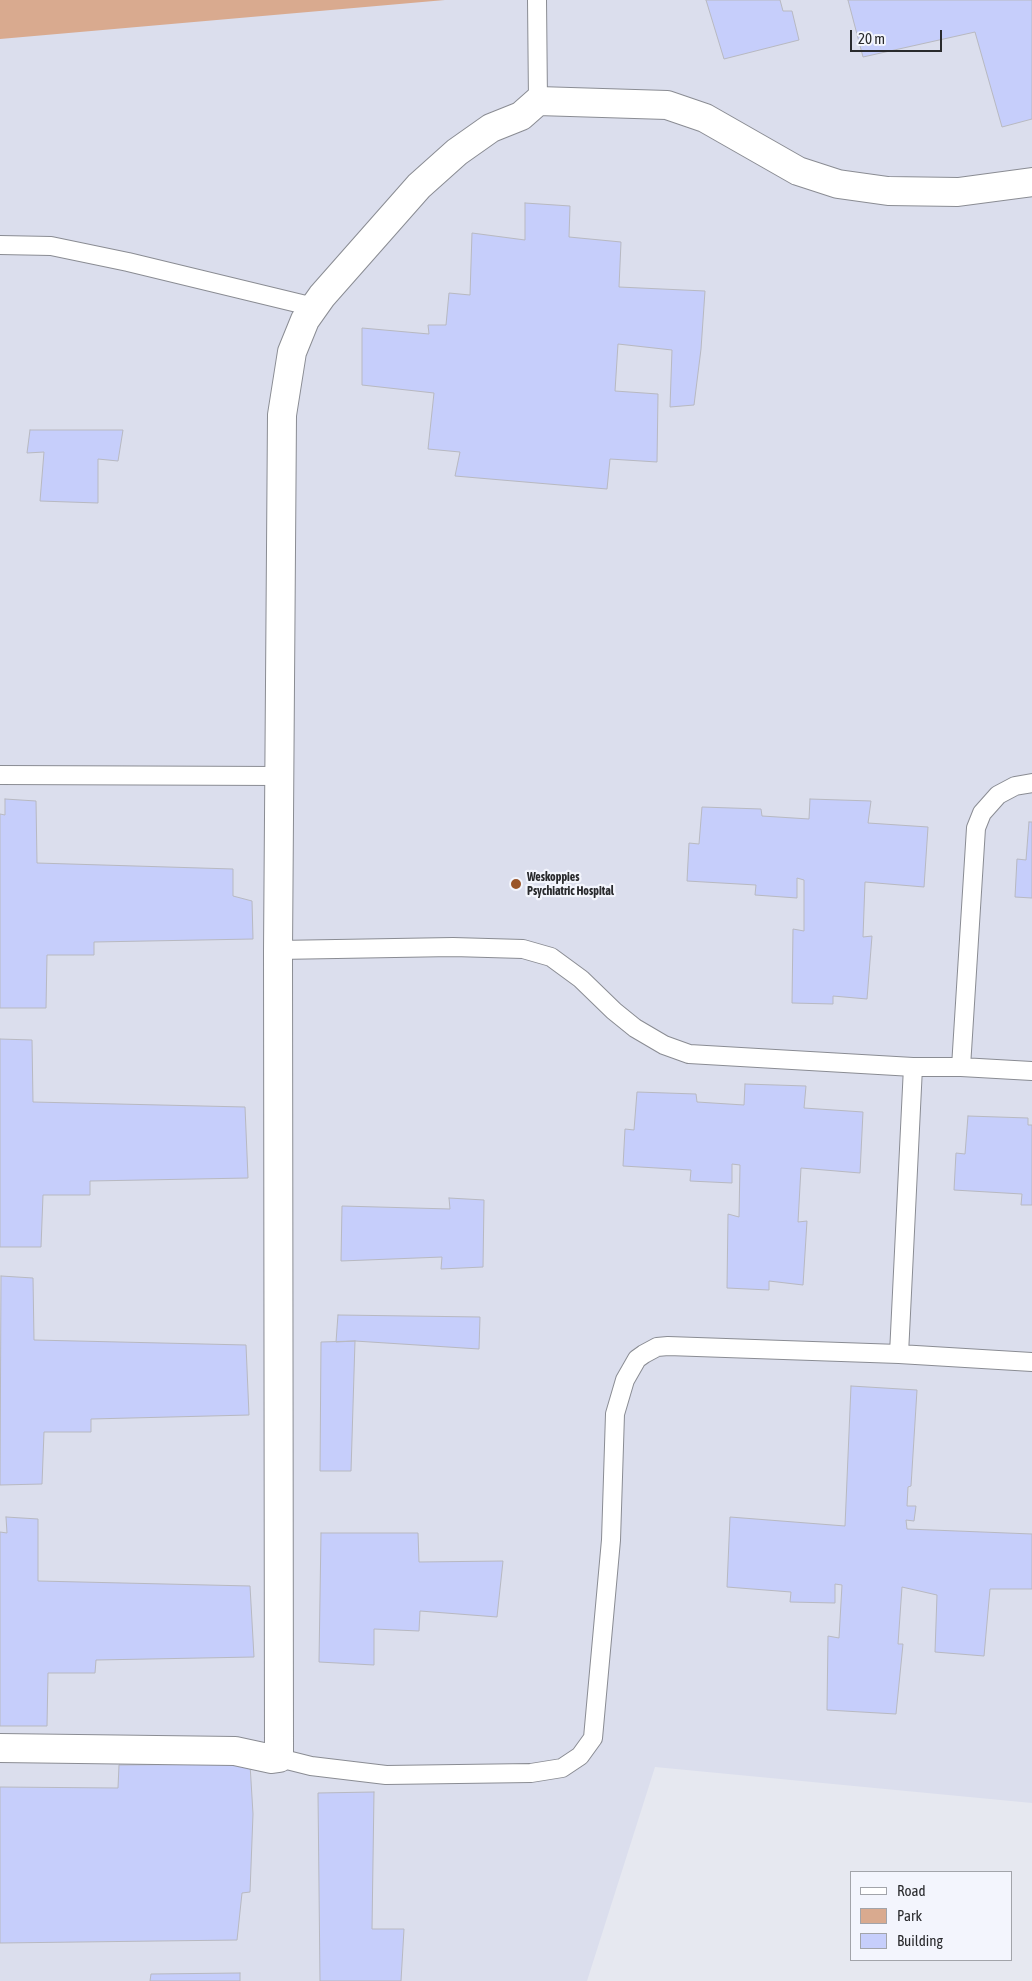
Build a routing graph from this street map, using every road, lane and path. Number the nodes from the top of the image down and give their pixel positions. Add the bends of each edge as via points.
1 (537, 0) edge
2 (538, 101) junction
3 (1032, 182) edge
4 (0, 245) edge
5 (314, 307) junction
6 (0, 775) edge
7 (280, 776) junction
8 (1032, 783) edge
9 (278, 950) junction
10 (913, 1067) junction
11 (961, 1067) junction
12 (1032, 1071) edge
13 (900, 1354) junction
14 (1032, 1362) edge
15 (0, 1748) edge
16 (279, 1758) junction

1 - 2 lane
2 - 3 street via 668,105 705,118 798,171 838,184 888,191 958,192
2 - 5 street via 521,116 491,128 457,152 419,186
4 - 5 lane via 51,246
5 - 7 street via 292,352 282,415
6 - 7 lane
7 - 9 street
8 - 11 lane via 1015,786 998,795 982,813 976,828
9 - 10 lane via 523,949 551,957 581,979 635,1028 664,1045 689,1054
9 - 16 street
10 - 11 lane
10 - 13 lane
11 - 12 lane
13 - 14 lane
13 - 16 lane via 668,1346 657,1347 637,1360 625,1380 615,1414 611,1540 594,1738 580,1756 562,1768 531,1773 386,1774 311,1766
15 - 16 street via 235,1751

